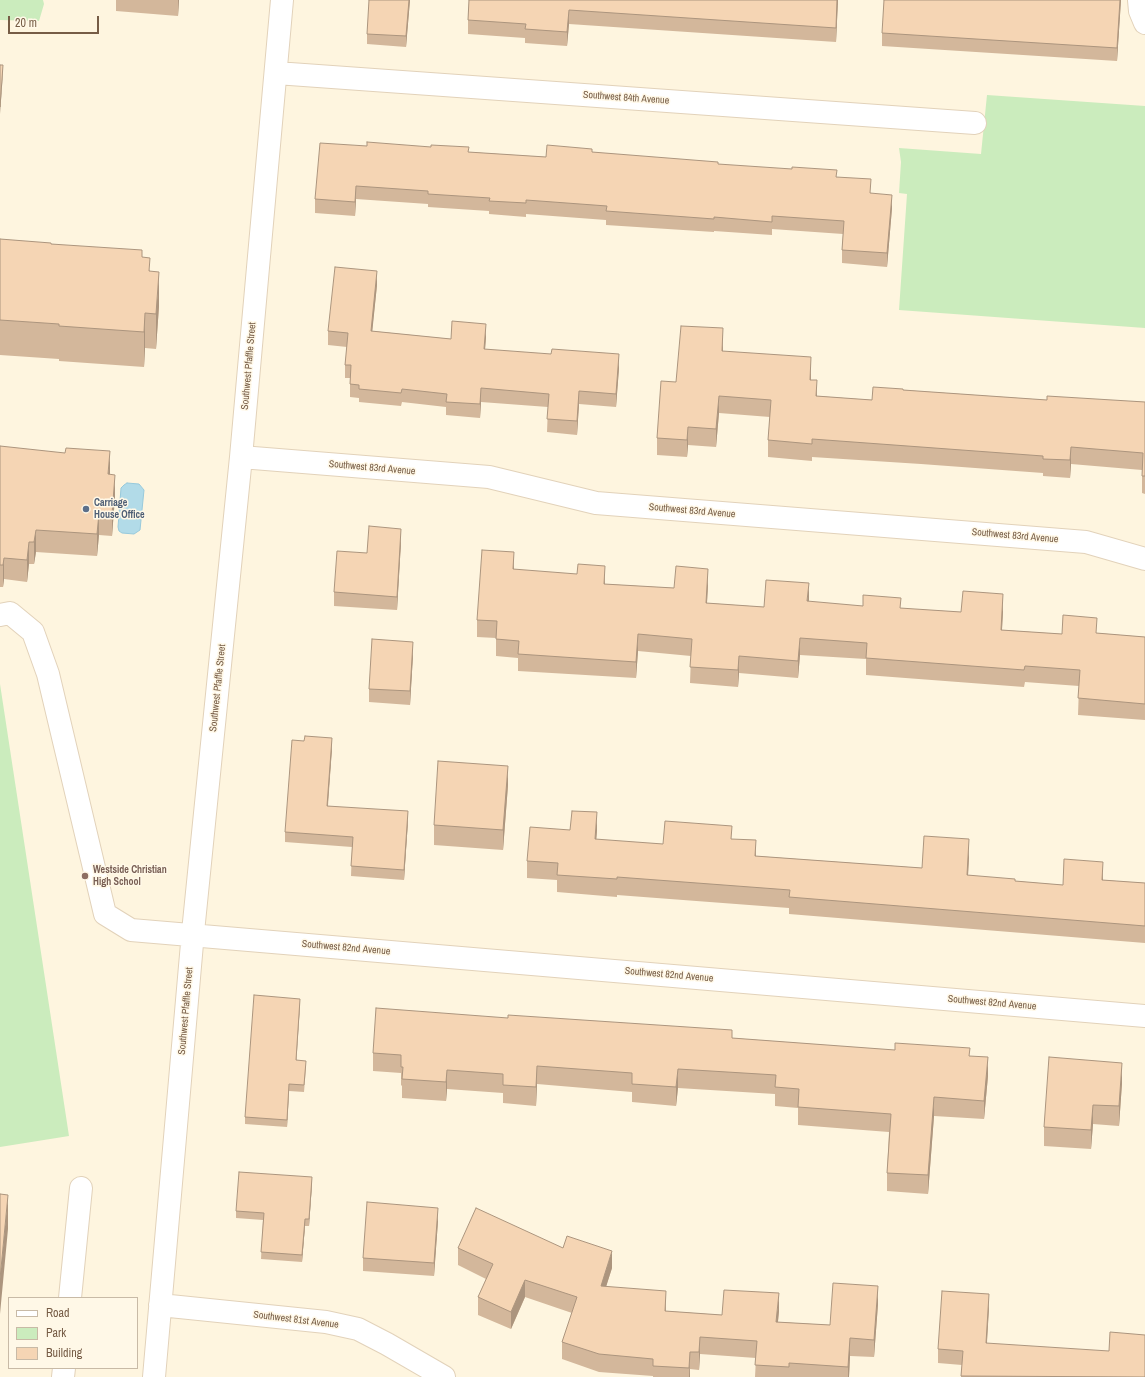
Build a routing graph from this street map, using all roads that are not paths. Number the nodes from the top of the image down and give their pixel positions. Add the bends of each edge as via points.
1 (282, 0) edge
2 (1139, 0) edge
3 (1145, 23) edge
4 (276, 73) junction
5 (975, 123) dead end
6 (240, 457) junction
7 (1145, 559) edge
8 (0, 615) edge
9 (193, 934) junction
10 (1145, 1016) edge
11 (81, 1188) dead end
12 (70, 1297) edge
13 (160, 1305) junction
14 (154, 1377) edge
15 (444, 1377) edge

1 - 4 street, Southwest Pfaffle Street
2 - 3 street
4 - 5 street, Southwest 84th Avenue
4 - 6 street, Southwest Pfaffle Street
6 - 7 street, Southwest 83rd Avenue via 489,477 596,503 1086,542
6 - 9 street, Southwest Pfaffle Street
8 - 9 street, Southwest 82nd Avenue via 10,613 33,632 48,674 105,914 131,930
9 - 10 street, Southwest 82nd Avenue
9 - 13 street, Southwest Pfaffle Street
11 - 12 street
13 - 14 street, Southwest Pfaffle Street
13 - 15 street, Southwest 81st Avenue via 326,1322 358,1330

